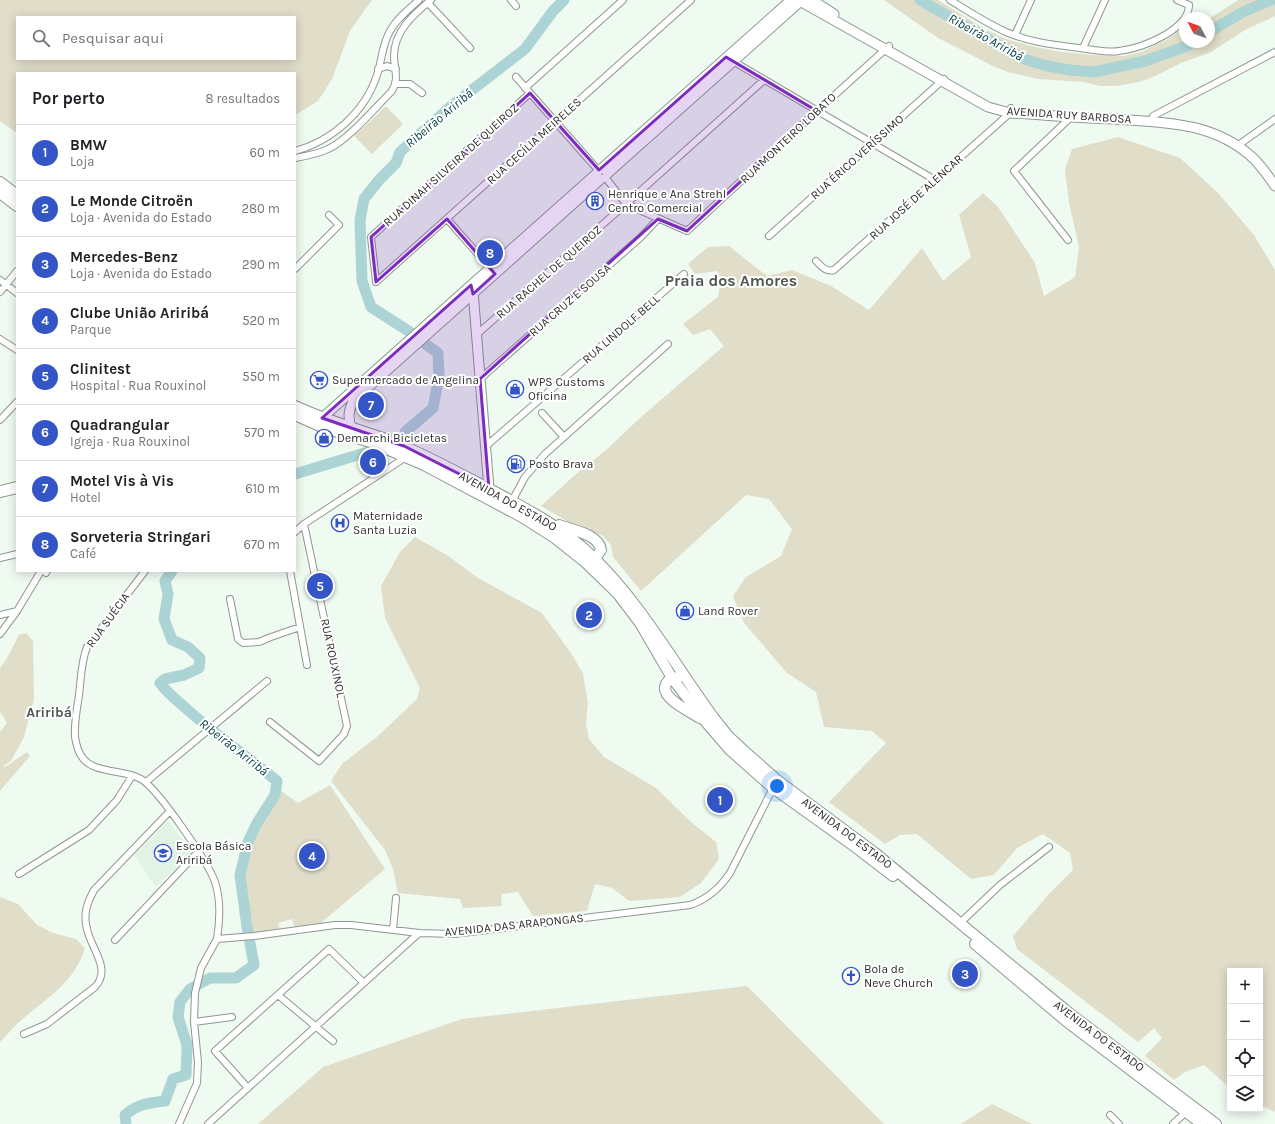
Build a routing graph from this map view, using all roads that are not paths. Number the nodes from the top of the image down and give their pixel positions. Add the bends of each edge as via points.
1 (419, 0) edge
2 (510, 0) edge
3 (623, 0) edge
4 (691, 0) edge
5 (790, 0) edge
6 (800, 0) edge
7 (812, 0) edge
8 (950, 0) edge
9 (1031, 0) edge
10 (1105, 0) edge
11 (1177, 0) edge
12 (1195, 0) edge
13 (429, 2) edge
14 (958, 2) edge
15 (1189, 5) junction
16 (516, 6) dead end
17 (1015, 35) junction
18 (470, 48) dead end
19 (887, 48) junction
20 (1083, 48) junction
21 (1275, 52) edge
22 (730, 59) junction
23 (378, 69) junction
24 (396, 69) junction
25 (516, 77) dead end
26 (764, 80) junction
27 (944, 80) junction
28 (396, 84) junction
29 (525, 88) junction
30 (422, 93) dead end
31 (530, 93) junction
32 (1011, 110) junction
33 (817, 111) junction
34 (1071, 115) junction
35 (1152, 118) junction
36 (1275, 119) edge
37 (556, 122) junction
38 (328, 136) junction
39 (318, 142) junction
40 (872, 144) junction
41 (1239, 144) junction
42 (334, 146) junction
43 (296, 151) edge
44 (320, 152) junction
45 (296, 158) edge
46 (602, 174) junction
47 (1275, 177) edge
48 (935, 180) junction
49 (0, 182) edge
50 (1275, 186) edge
51 (0, 193) edge
52 (16, 195) edge
53 (626, 204) junction
54 (16, 205) edge
55 (329, 215) dead end
56 (447, 219) junction
57 (658, 219) junction
58 (769, 236) dead end
59 (1068, 240) dead end
60 (816, 261) dead end
61 (296, 268) edge
62 (493, 271) junction
63 (16, 272) edge
64 (684, 274) dead end
65 (0, 280) edge
66 (376, 282) joint
67 (6, 285) junction
68 (472, 289) junction
69 (0, 292) edge
70 (16, 292) edge
71 (476, 335) junction
72 (0, 338) edge
73 (668, 344) dead end
74 (16, 349) edge
75 (480, 379) junction
76 (351, 397) junction
77 (16, 403) edge
78 (296, 406) edge
79 (542, 413) dead end
80 (296, 415) edge
81 (322, 418) junction
82 (0, 420) edge
83 (352, 428) junction
84 (564, 437) junction
85 (386, 444) junction
86 (485, 447) junction
87 (406, 457) junction
88 (16, 485) edge
89 (489, 489) junction
90 (0, 490) edge
91 (16, 490) edge
92 (0, 494) edge
93 (512, 501) junction
94 (548, 522) junction
95 (304, 524) junction
96 (296, 531) edge
97 (16, 554) edge
98 (0, 558) edge
99 (595, 559) junction
100 (585, 562) junction
101 (45, 572) edge
102 (144, 572) edge
103 (290, 572) edge
104 (230, 599) dead end
105 (16, 611) junction
106 (0, 615) edge
107 (300, 628) junction
108 (0, 634) edge
109 (307, 665) dead end
110 (684, 677) junction
111 (672, 678) junction
112 (267, 681) dead end
113 (705, 721) junction
114 (270, 722) dead end
115 (132, 776) junction
116 (146, 782) junction
117 (773, 788) junction
118 (170, 812) junction
119 (1049, 847) dead end
120 (198, 852) junction
121 (19, 874) dead end
122 (396, 898) dead end
123 (960, 923) junction
124 (393, 930) junction
125 (419, 933) junction
126 (217, 939) junction
127 (116, 940) dead end
128 (364, 983) junction
129 (278, 995) junction
130 (232, 1017) dead end
131 (194, 1022) junction
132 (315, 1027) junction
133 (24, 1034) dead end
134 (333, 1041) dead end
135 (248, 1088) junction
136 (1186, 1112) junction
137 (1110, 1115) dead end
138 (179, 1124) edge
139 (208, 1124) edge
140 (1118, 1124) edge
141 (1173, 1124) edge
142 (1202, 1124) edge
143 (1216, 1124) edge

1 - 23 street via 392,28 384,43
2 - 16 street
3 - 29 street
4 - 37 street, RUA CECÍLIA MEIRELES
5 - 22 main road
6 - 19 main road, AVENIDA RUY BARBOSA
6 - 22 main road
7 - 19 main road, AVENIDA RUY BARBOSA
8 - 14 street
9 - 17 street
10 - 20 street
11 - 15 street
12 - 15 street
13 - 18 street
13 - 24 street via 407,22 400,33 394,49
14 - 17 street via 992,26
15 - 20 street via 1187,13 1178,25 1168,34 1150,43 1114,52
17 - 20 street via 1042,43
19 - 27 main road, AVENIDA RUY BARBOSA
19 - 33 street, RUA MONTEIRO LOBATO
21 - 35 street
22 - 26 street
22 - 46 main road
23 - 24 street via 387,66
23 - 38 street via 372,89 360,107
24 - 28 street
25 - 29 street
26 - 33 street
26 - 53 street, RUA RACHEL DE QUEIROZ
27 - 32 main road, AVENIDA RUY BARBOSA
27 - 40 street, RUA ÉRICO VERÍSSIMO
28 - 30 street via 410,84
28 - 42 street via 347,136
29 - 31 street
31 - 37 street
31 - 66 street, RUA DINAH SILVEIRA DE QUEIROZ via 371,237
32 - 34 main road, AVENIDA RUY BARBOSA
32 - 48 street, RUA JOSÉ DE ALENCAR
33 - 40 street
33 - 57 street, RUA MONTEIRO LOBATO via 687,231
34 - 35 main road, AVENIDA RUY BARBOSA
34 - 59 street via 1014,171
35 - 41 main road, AVENIDA RUY BARBOSA via 1179,118 1199,123 1219,130
36 - 41 street
37 - 46 street
37 - 56 street, RUA CECÍLIA MEIRELES
38 - 39 street
38 - 42 street
39 - 43 street
39 - 44 street via 321,146
40 - 48 street
40 - 58 street, RUA ÉRICO VERÍSSIMO
41 - 47 main road, AVENIDA RUY BARBOSA via 1258,156
41 - 50 main road, AVENIDA RUY BARBOSA
42 - 44 street
44 - 45 street
46 - 53 street
46 - 62 main road
48 - 60 street, RUA JOSÉ DE ALENCAR via 834,270 825,270
49 - 52 main road
51 - 54 main road
53 - 57 street
53 - 71 street, RUA RACHEL DE QUEIROZ
55 - 61 street via 340,225
56 - 62 street
56 - 66 street, RUA CECÍLIA MEIRELES
57 - 75 street, RUA CRUZ E SOUSA via 641,237
62 - 68 main road
63 - 67 street
64 - 86 street, RUA LINDOLF BELL
65 - 67 street
67 - 69 street
67 - 70 street
68 - 71 main road
68 - 76 main road
71 - 75 main road
72 - 74 street
73 - 84 street
75 - 86 main road
76 - 81 main road
76 - 83 main road via 348,414
77 - 82 street
78 - 81 main road
79 - 84 street
80 - 85 main road via 322,427
81 - 83 main road
83 - 85 main road
84 - 93 street via 534,465
85 - 87 main road, AVENIDA DO ESTADO
85 - 89 main road, AVENIDA DO ESTADO via 431,458
86 - 89 main road
87 - 95 street
87 - 100 main road, AVENIDA DO ESTADO via 522,517 555,538
88 - 90 street
89 - 93 main road, AVENIDA DO ESTADO
91 - 92 street
93 - 94 main road, AVENIDA DO ESTADO
94 - 99 main road, AVENIDA DO ESTADO
94 - 99 main road via 597,540 601,550
95 - 96 street
95 - 114 street, RUA ROUXINOL via 347,726 344,734 318,761
97 - 98 street
99 - 100 main road
99 - 110 main road, AVENIDA DO ESTADO via 635,604
100 - 111 main road, AVENIDA DO ESTADO via 633,614
101 - 105 street
102 - 115 street, RUA SUÉCIA via 87,647 75,726 76,742 83,760 97,768
103 - 107 street
104 - 107 street via 238,639 244,643 259,642
105 - 106 street
105 - 108 street
107 - 109 street
110 - 111 main road
110 - 123 main road, AVENIDA DO ESTADO via 729,737 762,768 875,853
111 - 113 main road, AVENIDA DO ESTADO
111 - 113 main road via 666,684 666,695
112 - 116 street
113 - 117 main road, AVENIDA DO ESTADO via 730,750
115 - 116 street, RUA SUÉCIA
115 - 121 street via 117,800 89,830
116 - 118 street, RUA SUÉCIA
117 - 125 street, AVENIDA DAS ARAPONGAS via 730,873 717,890 699,902 462,933
117 - 136 main road, AVENIDA DO ESTADO via 858,849 1056,1013
118 - 120 street, RUA SUÉCIA
118 - 133 street via 94,890 88,902 87,930 100,962 100,982 46,1024
119 - 123 street via 1000,885
120 - 126 street, RUA SUÉCIA via 212,874 217,890 220,919
120 - 127 street
122 - 124 street
123 - 143 main road, AVENIDA DO ESTADO via 1068,1013
124 - 125 street, AVENIDA DAS ARAPONGAS
124 - 126 street, AVENIDA DAS ARAPONGAS via 335,925
125 - 128 street
126 - 131 street via 198,976
128 - 129 street via 329,949
128 - 132 street
129 - 132 street
129 - 135 street via 215,1051
130 - 131 street
131 - 138 street via 198,1062 197,1083
132 - 134 street
132 - 135 street
135 - 139 street
136 - 141 street
136 - 142 main road, AVENIDA DO ESTADO
137 - 140 street

